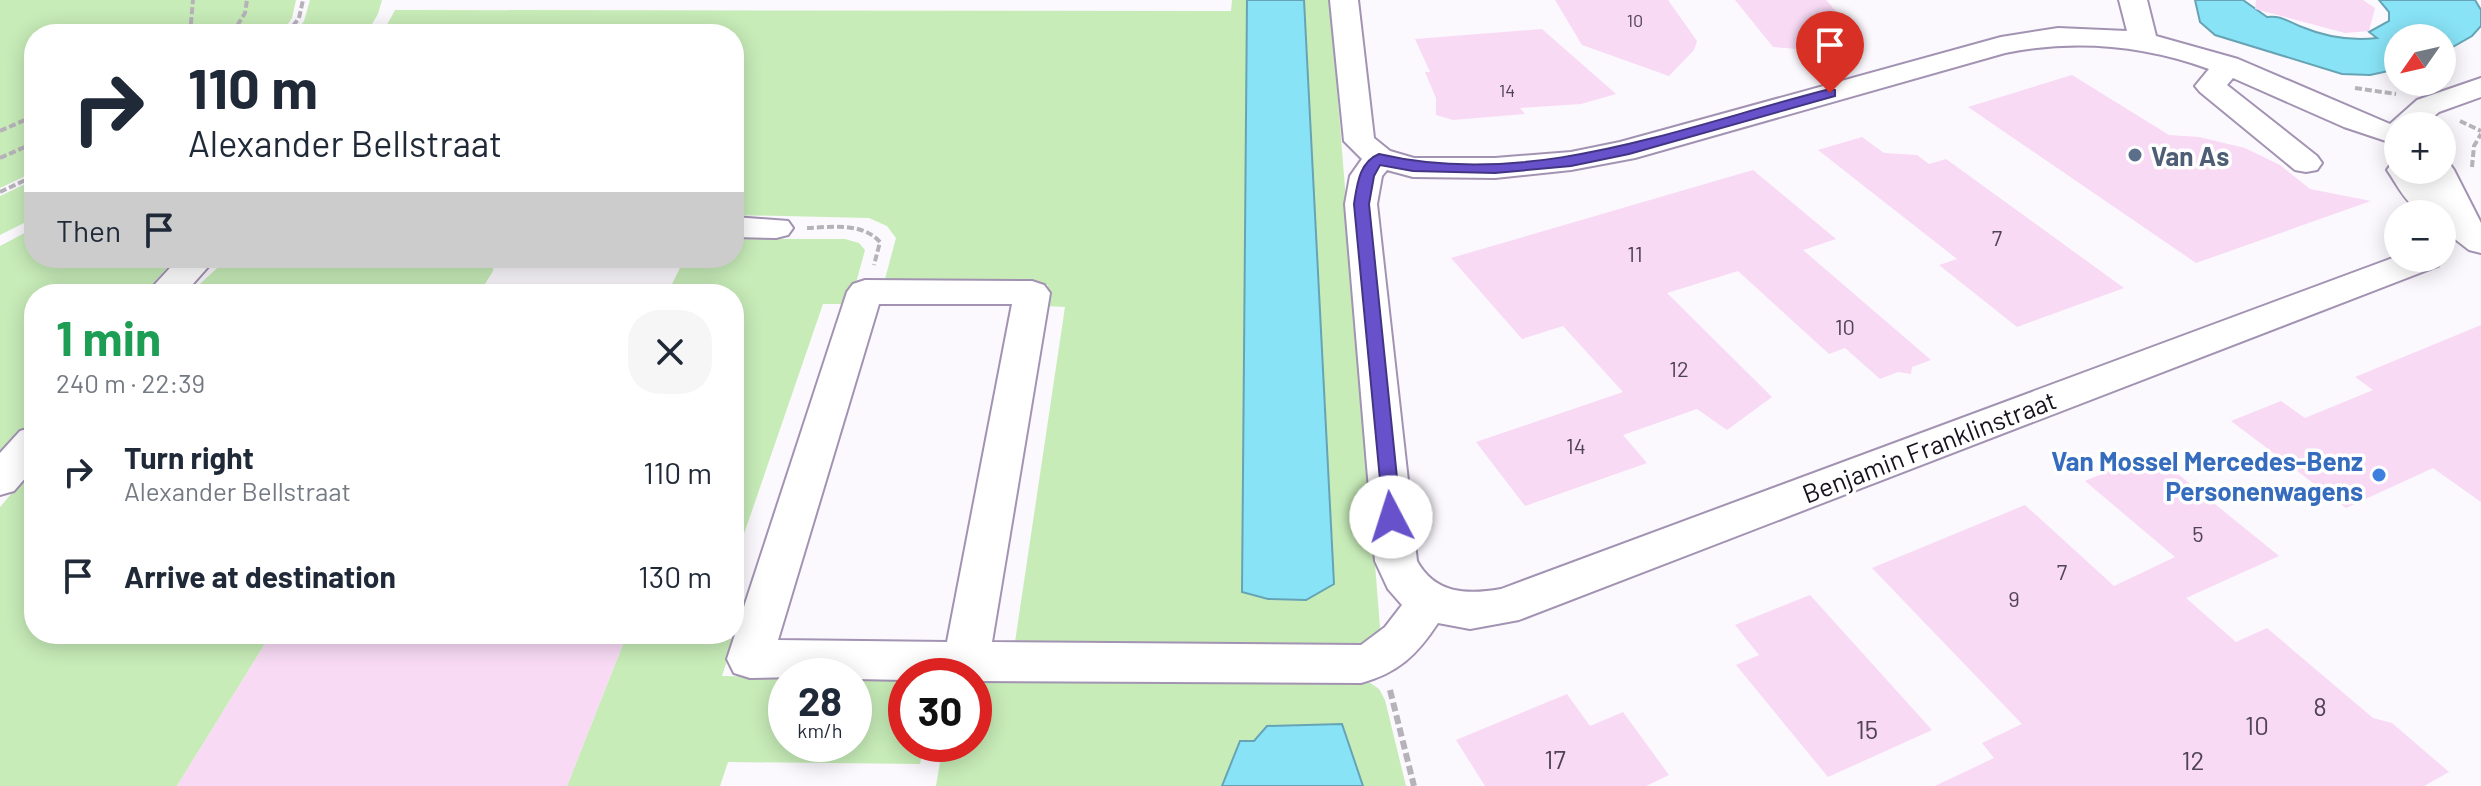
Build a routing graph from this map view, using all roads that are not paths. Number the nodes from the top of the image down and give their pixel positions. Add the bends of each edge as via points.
1 (1344, 0) edge
2 (2133, 0) edge
3 (2143, 42) junction
4 (2228, 65) junction
5 (2481, 87) edge
6 (2481, 100) edge
7 (2388, 112) edge
8 (2427, 112) edge
9 (2456, 112) edge
10 (1379, 158) junction
11 (2306, 163) dead end
12 (2413, 184) edge
13 (2444, 184) edge
14 (744, 227) edge
15 (776, 228) road end
16 (2468, 242) edge
17 (189, 268) edge
18 (2389, 272) edge
19 (174, 284) edge
20 (24, 452) edge
21 (0, 480) edge
22 (1428, 601) junction
23 (966, 661) joint
24 (992, 661) edge

1 - 10 street via 1358,138
2 - 3 street
3 - 4 street
3 - 10 street via 2071,36 2016,41 1624,151 1571,161 1448,168 1405,166
4 - 7 street
4 - 11 street via 2210,86
5 - 8 street
6 - 9 street
10 - 22 street via 1366,176 1361,204 1394,548 1404,581
12 - 16 street
13 - 16 street
14 - 15 street
17 - 19 street
18 - 22 street, Benjamin Franklinstraat via 1503,607 1467,612
20 - 21 street
22 - 24 street via 1401,640 1383,656 1361,664
23 - 23 street via 750,659 865,292 1032,293

